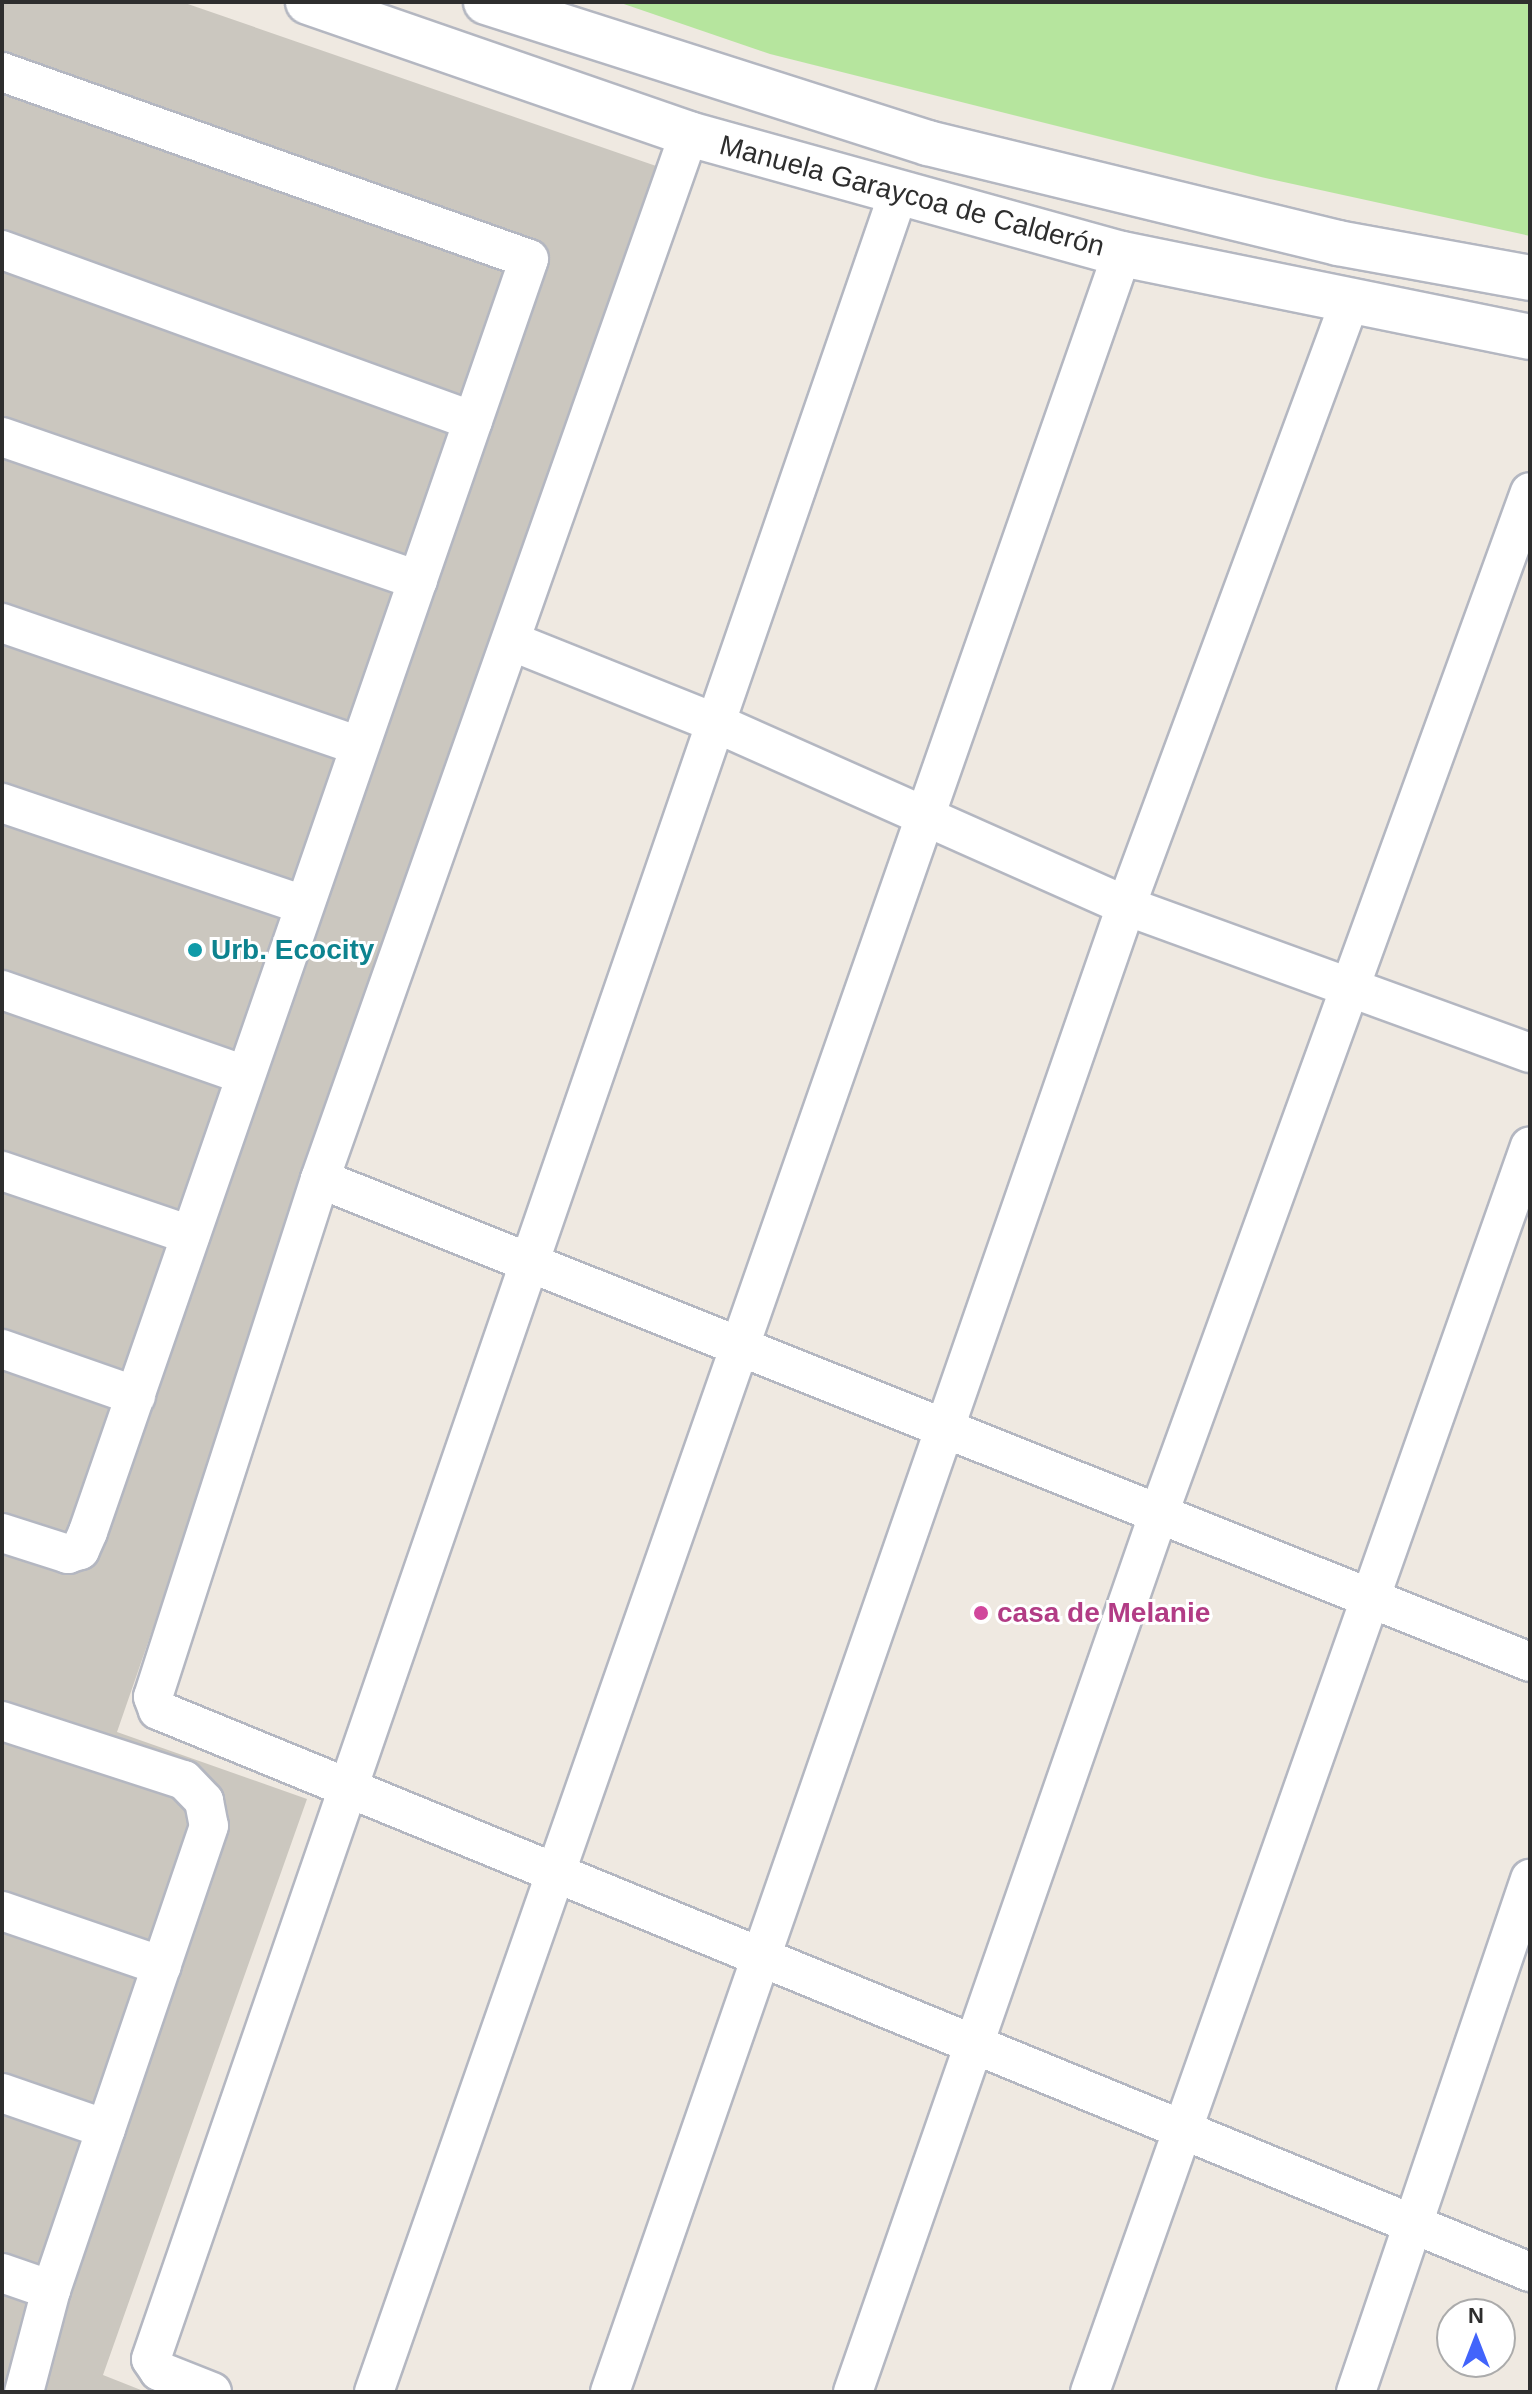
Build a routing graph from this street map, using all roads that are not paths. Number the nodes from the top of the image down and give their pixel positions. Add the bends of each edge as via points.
1 (308, 2) edge
2 (486, 2) edge
3 (2, 72) edge
4 (689, 134) junction
5 (899, 192) junction
6 (2, 250) edge
7 (1122, 254) junction
8 (1530, 278) edge
9 (1350, 301) junction
10 (1530, 337) edge
11 (473, 421) junction
12 (2, 437) edge
13 (1530, 492) edge
14 (418, 580) junction
15 (2, 623) edge
16 (513, 642) junction
17 (718, 724) junction
18 (359, 746) junction
19 (2, 803) edge
20 (924, 817) junction
21 (304, 905) junction
22 (1126, 906) junction
23 (1352, 987) junction
24 (2, 990) edge
25 (1530, 1053) edge
26 (245, 1075) junction
27 (1530, 1146) edge
28 (2, 1171) edge
29 (320, 1179) junction
30 (190, 1235) junction
31 (528, 1259) junction
32 (743, 1345) junction
33 (2, 1349) edge
34 (136, 1396) junction
35 (943, 1426) junction
36 (1159, 1513) junction
37 (2, 1533) edge
38 (1372, 1599) junction
39 (1530, 1662) edge
40 (2, 1721) edge
41 (348, 1786) junction
42 (557, 1872) junction
43 (1530, 1879) edge
44 (2, 1911) edge
45 (761, 1955) junction
46 (162, 1966) junction
47 (974, 2043) junction
48 (2, 2093) edge
49 (106, 2129) junction
50 (1183, 2129) junction
51 (1410, 2223) junction
52 (1530, 2272) edge
53 (2, 2273) edge
54 (51, 2290) junction
55 (24, 2392) edge
56 (212, 2392) edge
57 (374, 2392) edge
58 (610, 2392) edge
59 (853, 2392) edge
60 (1090, 2392) edge
61 (1356, 2392) edge

1 - 4 street, Manuela Garaycoa de Calderón
2 - 8 street, Manuela Garaycoa de Calderón via 928,143 1338,243
3 - 11 street via 529,259
4 - 5 street, Manuela Garaycoa de Calderón
4 - 16 street
5 - 7 street, Manuela Garaycoa de Calderón
5 - 17 street
6 - 11 street
7 - 9 street, Manuela Garaycoa de Calderón
7 - 20 street
9 - 10 street, Manuela Garaycoa de Calderón
9 - 22 street
11 - 14 street
12 - 14 street
13 - 23 street
14 - 18 street
15 - 18 street
16 - 17 street
16 - 29 street
17 - 20 street
17 - 31 street
18 - 21 street
19 - 21 street
20 - 22 street
20 - 32 street
21 - 26 street
22 - 23 street
22 - 35 street
23 - 25 street
23 - 36 street
24 - 26 street
26 - 30 street
27 - 38 street
28 - 30 street
29 - 31 street
29 - 41 street via 153,1697 158,1710 177,1722
30 - 34 street
31 - 32 street
31 - 41 street
32 - 35 street
32 - 42 street
33 - 34 street
34 - 37 street via 80,1550 68,1554
35 - 36 street
35 - 45 street
36 - 38 street
36 - 47 street
38 - 39 street
38 - 50 street
40 - 46 street via 184,1780 204,1801 209,1826
41 - 42 street
41 - 56 street via 151,2359 159,2371
42 - 45 street
42 - 57 street
43 - 51 street
44 - 46 street
45 - 47 street
45 - 58 street
46 - 49 street
47 - 50 street
47 - 59 street
48 - 49 street
49 - 54 street
50 - 51 street
50 - 60 street
51 - 52 street
51 - 61 street
53 - 54 street
54 - 55 street

